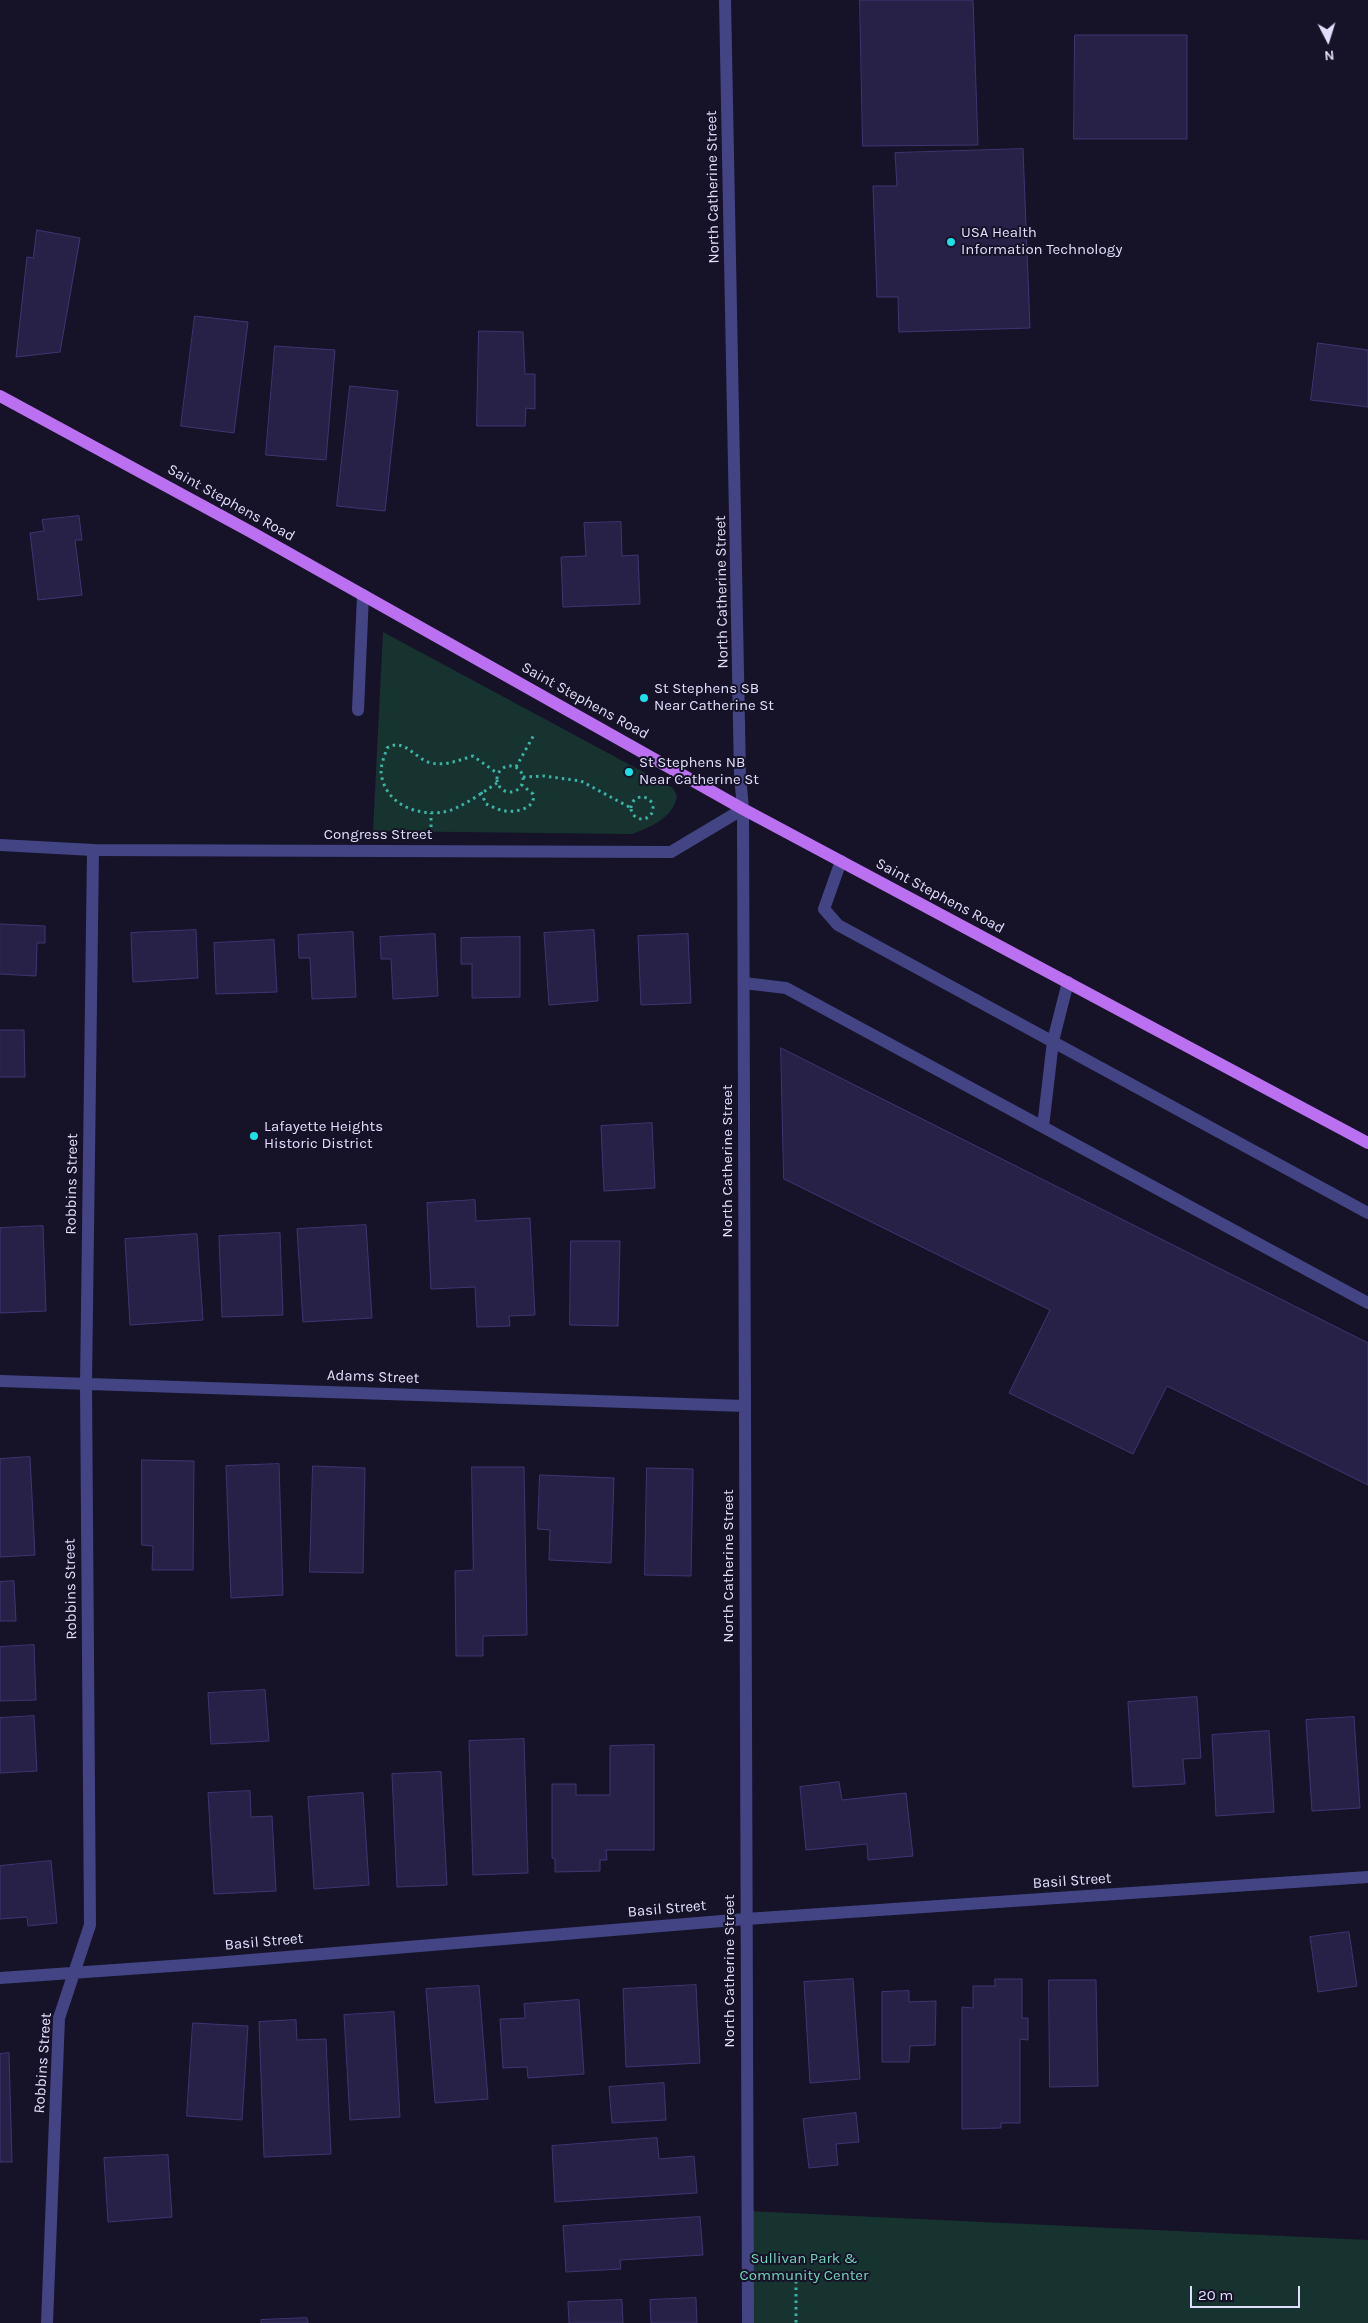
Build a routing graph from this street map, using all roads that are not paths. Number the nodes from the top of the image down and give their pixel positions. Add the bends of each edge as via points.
1 (725, 0) edge
2 (0, 396) edge
3 (362, 595) junction
4 (358, 710) dead end
5 (743, 809) junction
6 (0, 846) edge
7 (93, 850) junction
8 (841, 862) junction
9 (1068, 982) junction
10 (744, 983) junction
11 (1053, 1041) junction
12 (1043, 1127) junction
13 (1368, 1143) edge
14 (1368, 1213) edge
15 (1368, 1303) edge
16 (0, 1381) edge
17 (86, 1384) junction
18 (745, 1406) junction
19 (1368, 1877) edge
20 (746, 1919) junction
21 (74, 1972) junction
22 (0, 1978) edge
23 (47, 2323) edge
24 (748, 2323) edge

1 - 5 street, North Catherine Street
2 - 3 main road, Saint Stephens Road
3 - 4 street
3 - 5 main road, Saint Stephens Road
5 - 7 street, Congress Street via 671,852
5 - 8 main road, Saint Stephens Road
5 - 10 street, North Catherine Street
6 - 7 street, Congress Street
7 - 17 street, Robbins Street
8 - 9 main road, Saint Stephens Road
8 - 11 street via 824,909 838,925
9 - 11 street
9 - 13 main road, Saint Stephens Road
10 - 12 street via 786,988
10 - 18 street, North Catherine Street
11 - 12 street
11 - 14 street
12 - 15 street
16 - 17 street, Adams Street
17 - 18 street, Adams Street
17 - 21 street, Robbins Street via 90,1924
18 - 20 street, North Catherine Street
19 - 20 street, Basil Street
20 - 21 street, Basil Street
20 - 24 street, North Catherine Street
21 - 22 street, Basil Street
21 - 23 street, Robbins Street via 59,2018

